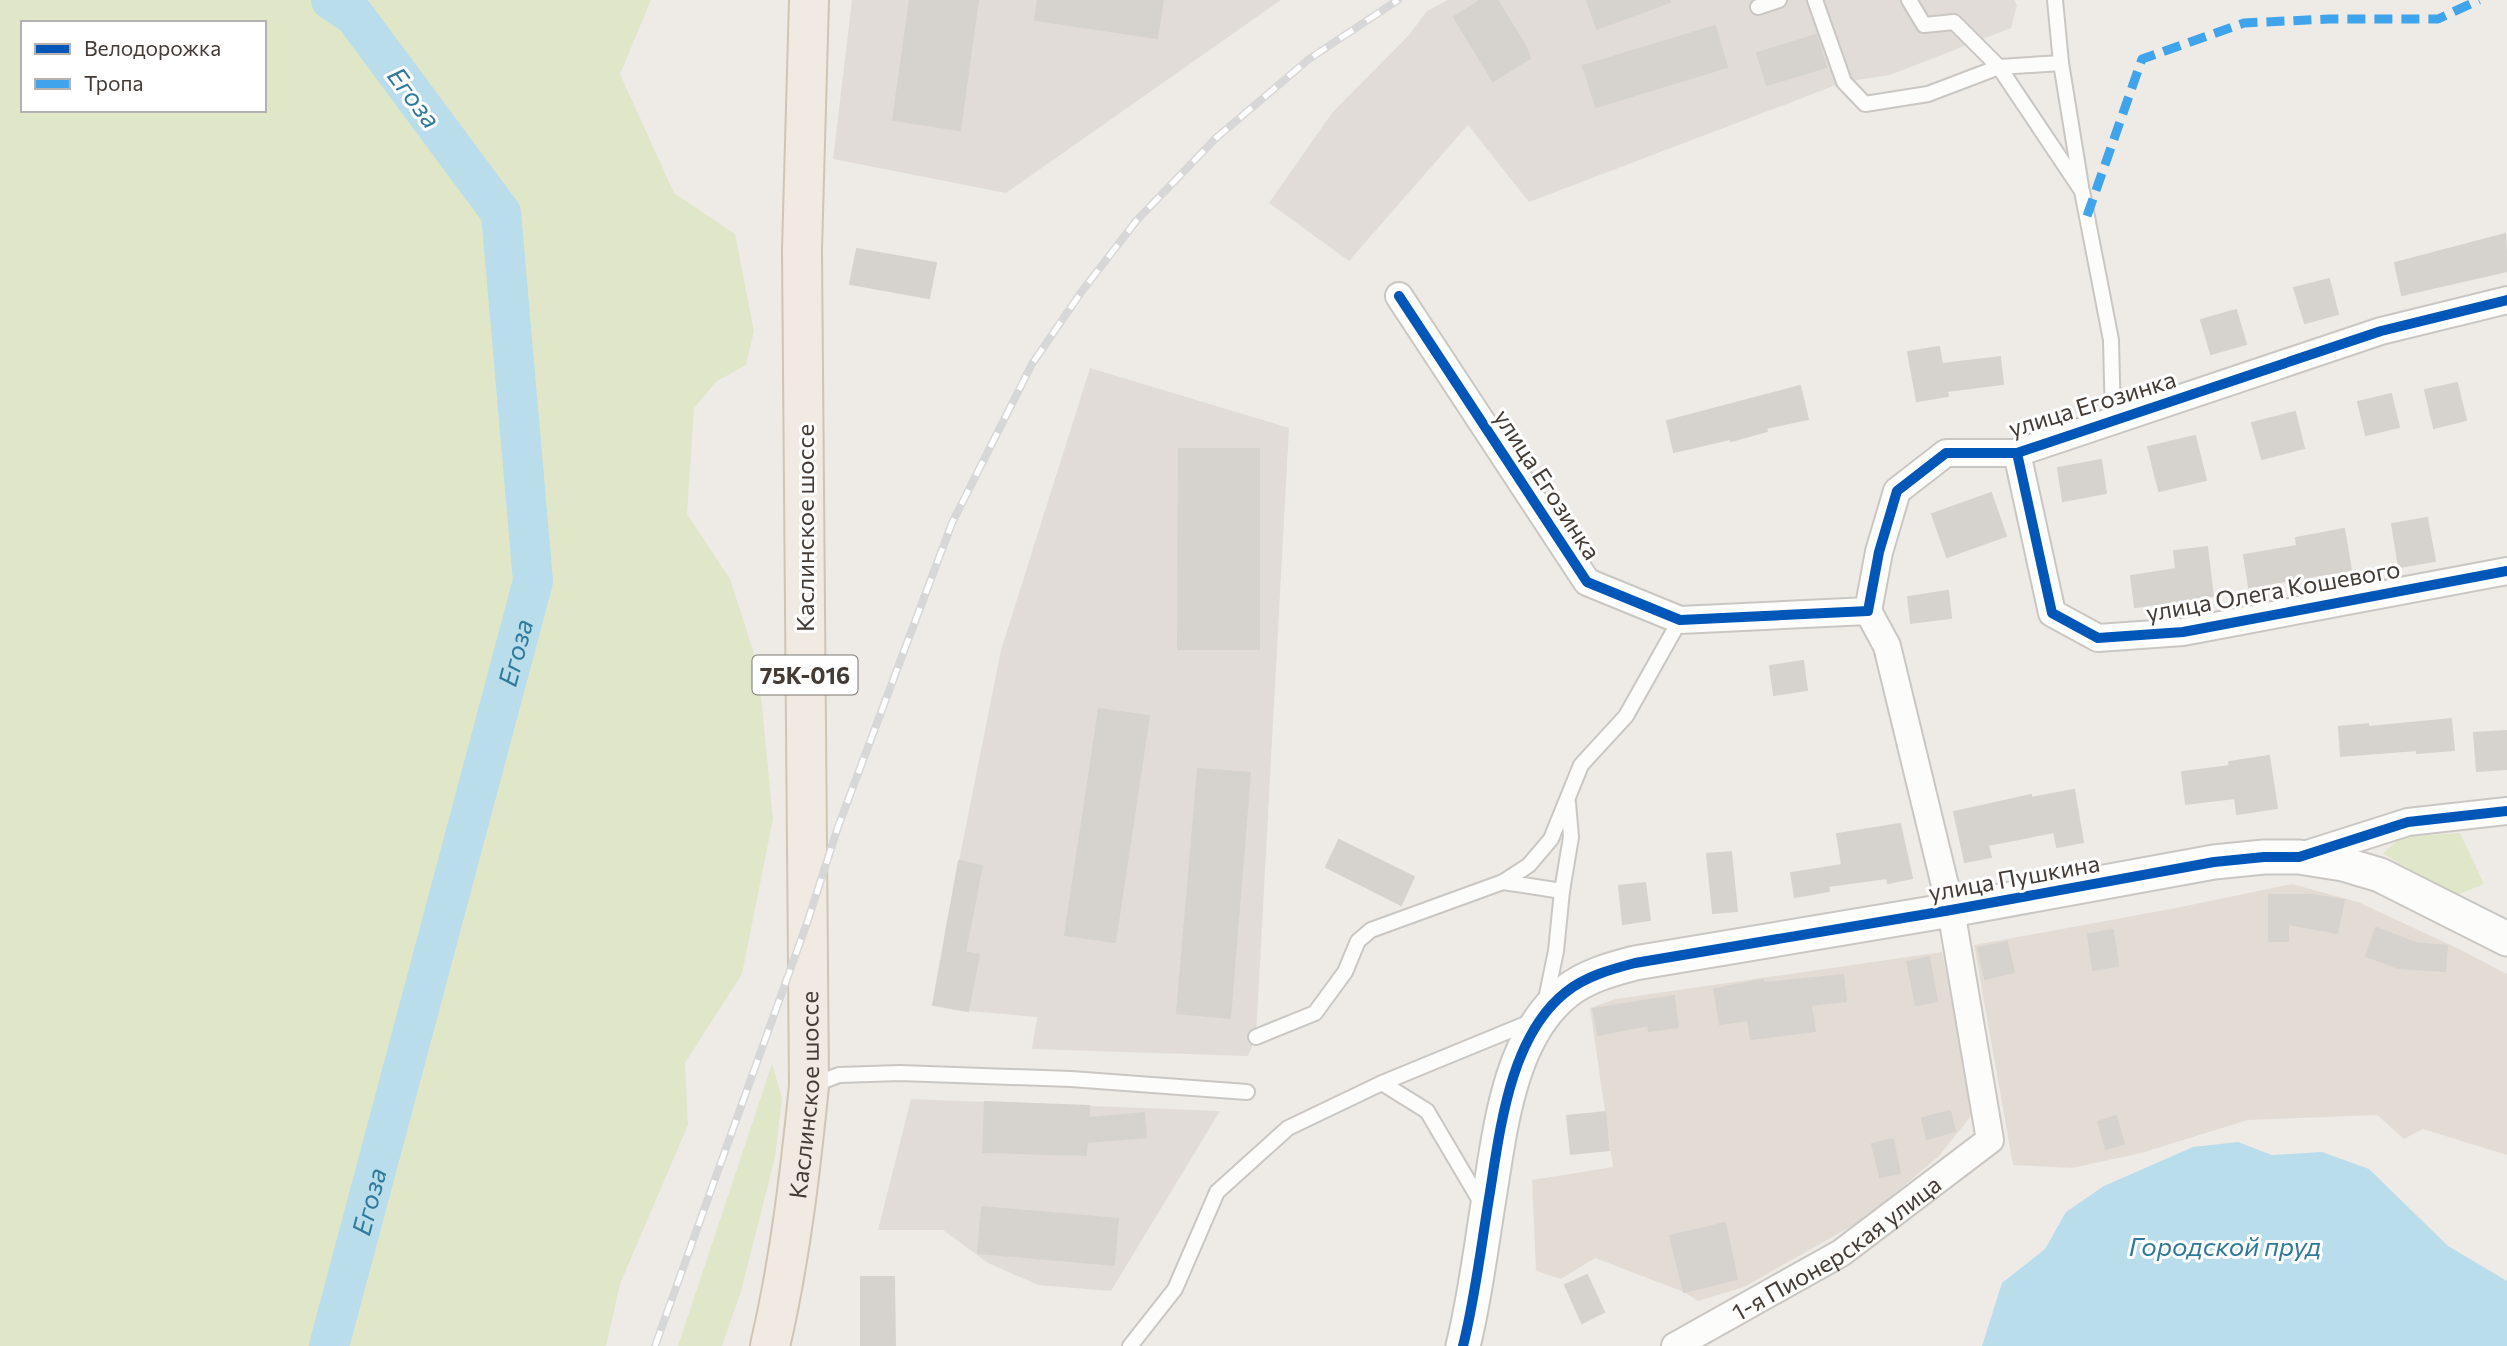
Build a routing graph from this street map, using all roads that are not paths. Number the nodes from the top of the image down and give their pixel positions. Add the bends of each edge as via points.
1 (809, 0) edge
2 (1779, 0) edge
3 (1815, 0) edge
4 (1909, 0) edge
5 (2055, 0) edge
6 (1758, 7) dead end
7 (2061, 63) junction
8 (1999, 67) junction
9 (2082, 191) junction
10 (1399, 296) dead end
11 (2507, 300) edge
12 (2113, 421) junction
13 (2017, 453) junction
14 (2507, 571) edge
15 (1868, 611) junction
16 (1680, 620) junction
17 (1568, 798) junction
18 (2507, 811) edge
19 (2299, 857) junction
20 (1503, 882) junction
21 (1562, 891) junction
22 (1951, 910) junction
23 (2507, 939) edge
24 (1542, 1017) junction
25 (1256, 1037) dead end
26 (1382, 1083) junction
27 (809, 1086) junction
28 (1247, 1092) dead end
29 (1487, 1212) junction
30 (1469, 1344) edge
31 (770, 1346) edge
32 (1130, 1346) edge
33 (1675, 1346) edge

1 - 27 main road, Каслинское шоссе / 75К-016 via 802,250
2 - 6 lane
3 - 8 lane via 1844,82 1865,104 1928,94
4 - 8 lane via 1924,25 1954,22
5 - 7 lane
7 - 8 lane
7 - 9 lane
8 - 9 lane
9 - 12 lane via 2110,340
10 - 16 street, улица Егозинка via 1587,582
11 - 12 street, улица Егозинка via 2381,331
12 - 13 street, улица Егозинка
13 - 14 street, улица Олега Кошевого via 2052,613 2098,638 2183,632
13 - 15 street, улица Егозинка via 1946,453 1897,491
15 - 16 street, улица Егозинка
15 - 22 street via 1887,646
16 - 17 lane via 1626,716 1581,765
17 - 20 lane via 1551,839 1529,865
17 - 21 lane via 1572,837
18 - 19 street, улица Пушкина via 2408,822
19 - 22 street, улица Пушкина via 2214,862
19 - 23 street via 2380,875
20 - 21 lane
20 - 25 lane via 1371,930 1358,941 1345,972 1315,1013
21 - 24 lane
22 - 24 street, улица Пушкина via 1635,963 1602,972 1567,991
22 - 33 street, 1-я Пионерская улица via 1990,1140 1841,1252
24 - 26 lane
24 - 29 street, улица Пушкина via 1519,1063 1502,1117
26 - 29 lane via 1427,1111
26 - 32 lane via 1288,1128 1217,1192 1175,1289
27 - 28 lane via 839,1075 900,1073
27 - 31 main road, Каслинское шоссе / 75К-016 via 799,1186
29 - 30 street, улица Пушкина

